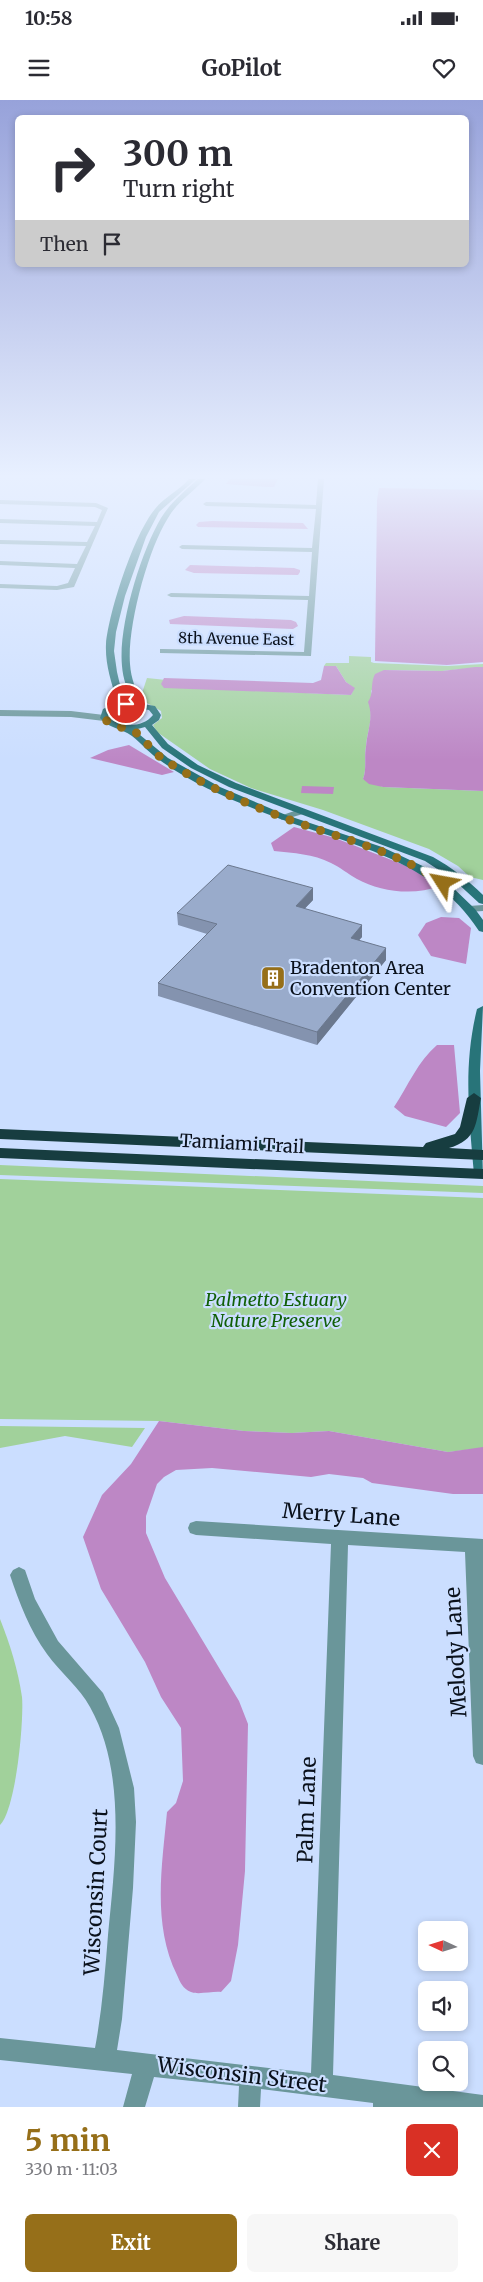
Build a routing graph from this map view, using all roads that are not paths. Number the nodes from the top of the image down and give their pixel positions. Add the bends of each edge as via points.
1 (77, 573) edge
2 (130, 573) edge
3 (143, 573) edge
4 (314, 573) edge
5 (0, 586) edge
6 (171, 595) dead end
7 (312, 598) junction
8 (163, 651) dead end
9 (139, 704) junction
10 (119, 705) junction
11 (0, 713) edge
12 (105, 715) junction
13 (147, 724) junction
14 (123, 727) junction
15 (300, 812) junction
16 (282, 817) junction
17 (483, 901) edge
18 (483, 908) edge
19 (469, 909) junction
20 (483, 929) edge
21 (483, 1009) edge
22 (474, 1098) junction
23 (0, 1134) edge
24 (405, 1151) junction
25 (0, 1153) edge
26 (481, 1155) edge
27 (482, 1174) edge
28 (196, 1528) dead end
29 (340, 1538) junction
30 (478, 1546) edge
31 (18, 1576) dead end
32 (483, 1756) edge
33 (0, 2052) edge
34 (104, 2059) junction
35 (146, 2064) junction
36 (250, 2076) junction
37 (322, 2084) junction
38 (384, 2100) edge
39 (483, 2106) edge
40 (134, 2107) edge
41 (249, 2107) edge

1 - 5 street via 67,587
2 - 10 street via 110,643
3 - 9 street via 126,634 127,670 134,699
4 - 7 street
6 - 7 street
7 - 8 street, 8th Avenue East via 308,654
9 - 10 street
9 - 13 street via 152,708 157,715 153,722
10 - 12 street
11 - 12 street
12 - 14 street via 111,724
13 - 14 street
13 - 15 street via 152,735 195,766
14 - 16 street via 136,733 158,755 179,769
15 - 16 street
15 - 17 street via 392,843 430,860 466,884
16 - 19 street via 405,860 443,883
18 - 19 street
19 - 20 street
21 - 22 street via 475,1038
22 - 24 highway via 465,1135 437,1146
22 - 26 street
23 - 24 highway, Tamiami Trail
24 - 26 highway, Tamiami Trail
25 - 27 highway, Tamiami Trail
26 - 27 street
28 - 29 street, Merry Lane
29 - 30 street, Merry Lane
29 - 37 street, Palm Lane
30 - 32 street, Melody Lane
31 - 34 street, Wisconsin Court via 27,1601 52,1647 96,1698 110,1728 124,1788 123,1888 111,2019
33 - 34 street, Wisconsin Street
34 - 35 street, Wisconsin Street
35 - 36 street, Wisconsin Street
35 - 40 street
36 - 37 street, Wisconsin Street
36 - 41 street
37 - 38 street, Wisconsin Street
38 - 39 street, Wisconsin Street

